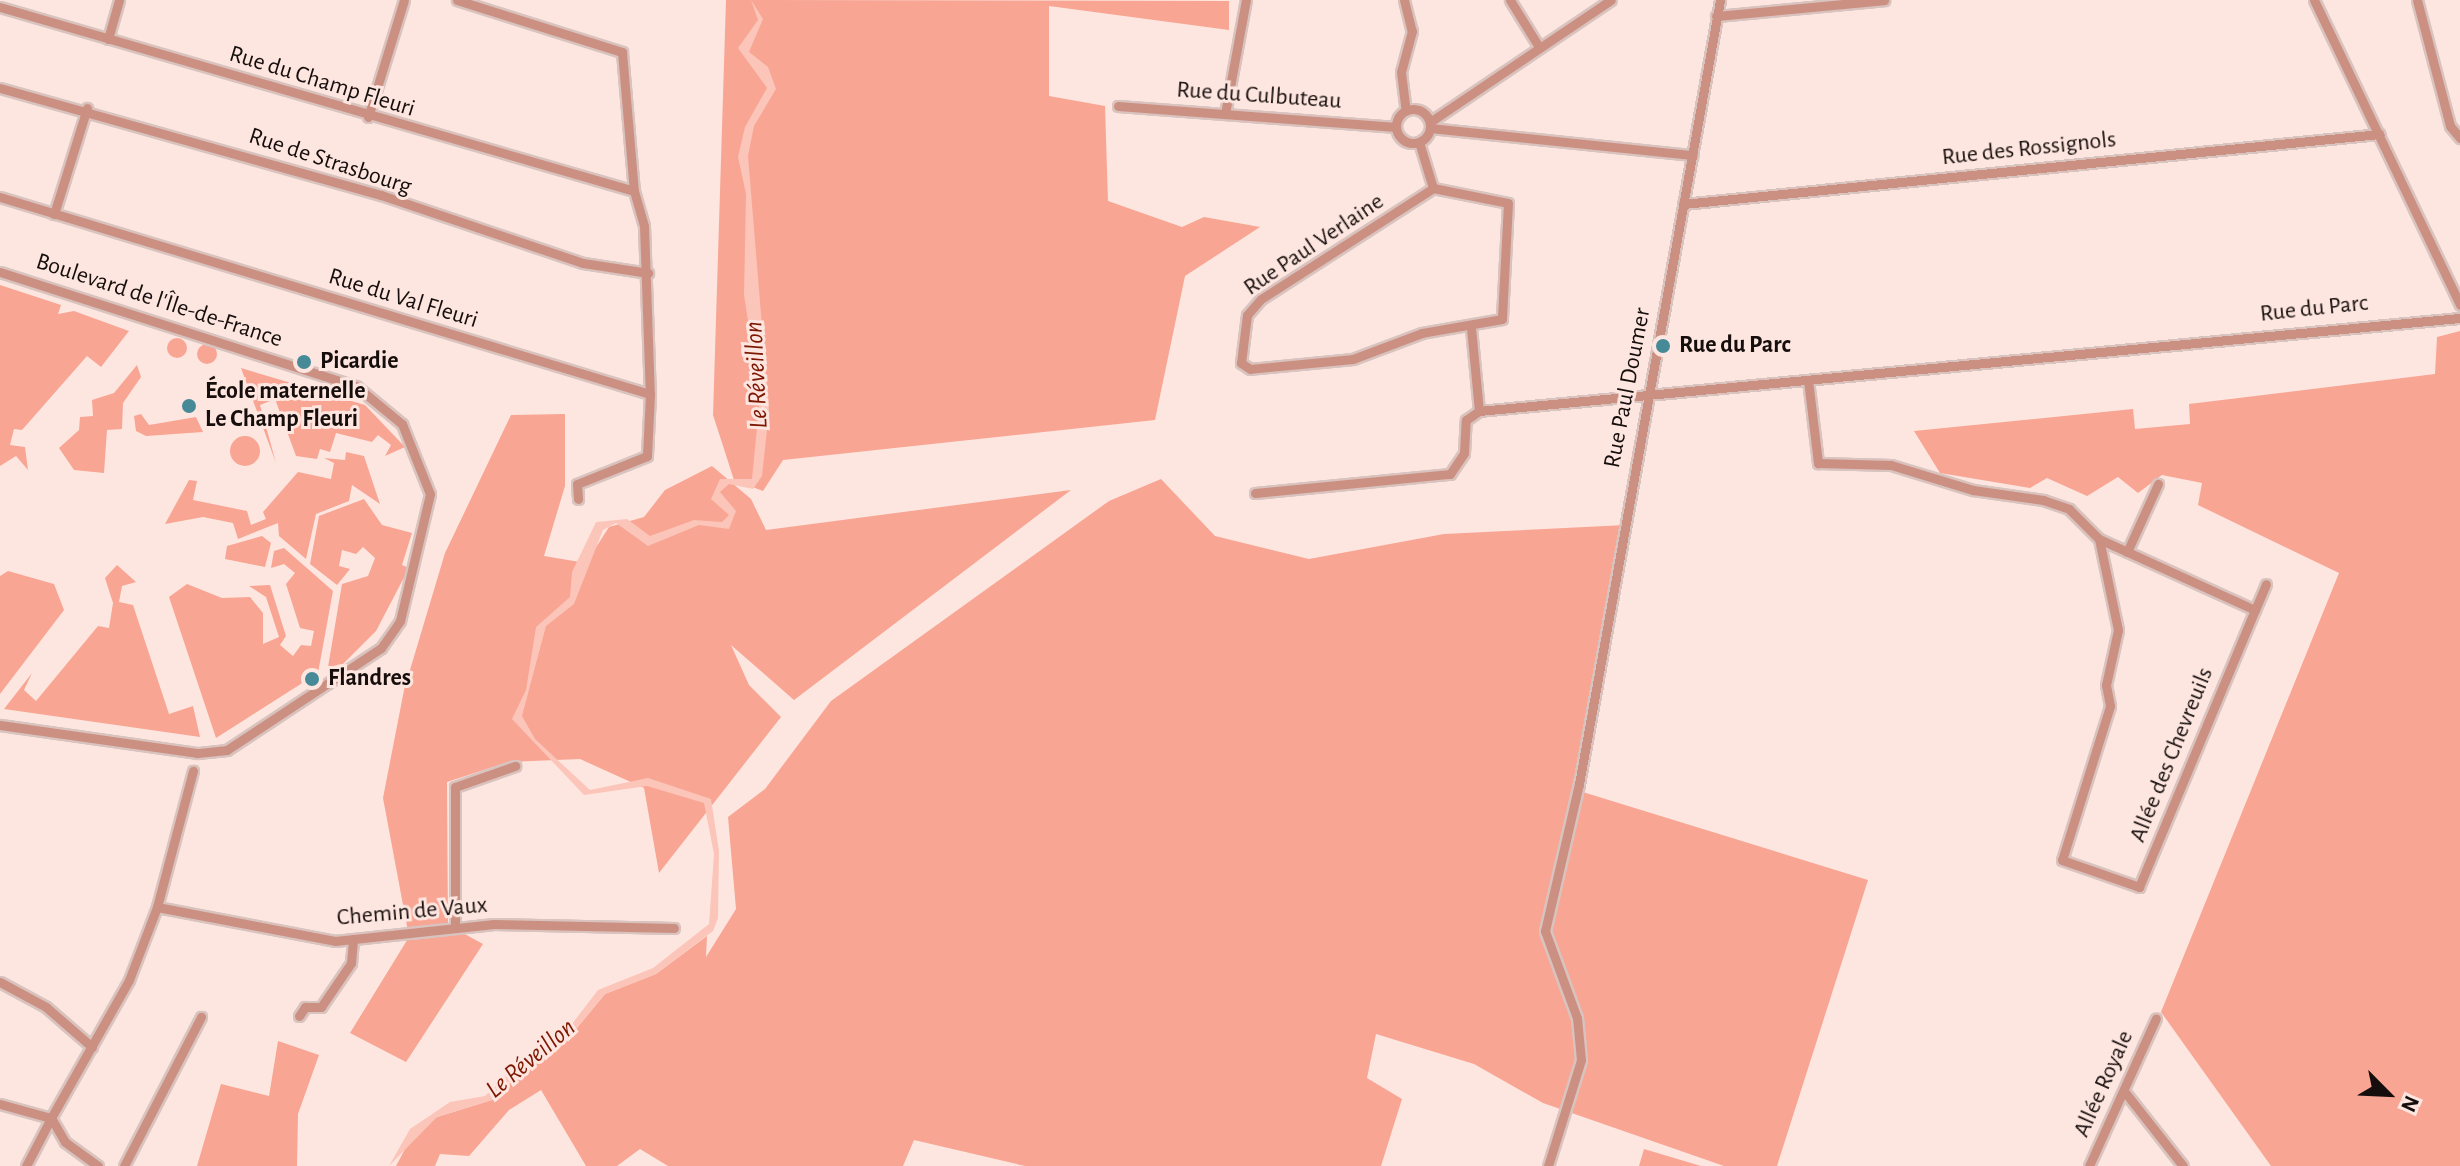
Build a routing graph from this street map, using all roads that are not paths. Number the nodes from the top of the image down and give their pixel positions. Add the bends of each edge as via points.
1 (119, 0) edge
2 (404, 0) edge
3 (457, 0) edge
4 (1246, 0) edge
5 (1404, 0) edge
6 (1510, 0) edge
7 (1611, 0) edge
8 (1720, 0) edge
9 (1884, 0) edge
10 (2314, 0) edge
11 (2417, 0) edge
12 (0, 7) edge
13 (1716, 16) junction
14 (108, 39) junction
15 (1539, 47) junction
16 (0, 88) edge
17 (1118, 106) dead end
18 (87, 108) junction
19 (1406, 111) junction
20 (1225, 114) junction
21 (368, 117) junction
22 (1430, 125) junction
23 (1396, 127) junction
24 (2379, 134) junction
25 (2460, 138) edge
26 (1419, 142) junction
27 (1693, 155) junction
28 (1433, 188) junction
29 (634, 191) junction
30 (0, 197) edge
31 (1683, 204) junction
32 (54, 214) junction
33 (0, 272) edge
34 (648, 273) junction
35 (2459, 298) edge
36 (2460, 318) edge
37 (1471, 328) junction
38 (1808, 380) junction
39 (1647, 392) junction
40 (650, 394) junction
41 (1479, 411) junction
42 (2158, 484) dead end
43 (1255, 493) dead end
44 (578, 499) dead end
45 (2099, 539) junction
46 (2127, 552) junction
47 (2266, 584) dead end
48 (2255, 610) junction
49 (0, 725) edge
50 (515, 766) dead end
51 (193, 771) dead end
52 (157, 907) junction
53 (455, 928) junction
54 (674, 928) dead end
55 (353, 939) junction
56 (0, 982) edge
57 (299, 1016) dead end
58 (201, 1017) dead end
59 (2156, 1018) dead end
60 (92, 1047) junction
61 (2124, 1091) junction
62 (0, 1104) edge
63 (51, 1118) junction
64 (26, 1166) edge
65 (98, 1166) edge
66 (124, 1166) edge
67 (1548, 1166) edge
68 (2089, 1166) edge
69 (2183, 1166) edge

1 - 14 street
2 - 21 street
3 - 29 street via 614,47 625,66
4 - 20 street
5 - 19 street via 1412,31 1401,72
6 - 15 street
7 - 15 street
8 - 13 street, Rue Paul Doumer
9 - 13 street
10 - 24 street
11 - 25 street via 2450,126
12 - 14 street, Rue du Champ Fleuri
13 - 27 street, Rue Paul Doumer
14 - 21 street, Rue du Champ Fleuri
15 - 22 street
16 - 18 street, Rue de Strasbourg
17 - 20 street, Rue du Culbuteau
18 - 32 street
18 - 34 street, Rue de Strasbourg via 583,263
19 - 22 street via 1423,112
19 - 23 street
20 - 23 street, Rue du Culbuteau
21 - 29 street, Rue du Champ Fleuri
22 - 26 street
22 - 27 street
23 - 26 street via 1402,139
24 - 31 street, Rue des Rossignols
24 - 35 street
26 - 28 street
27 - 31 street, Rue Paul Doumer
28 - 37 street, Rue Paul Verlaine via 1508,203 1502,319
28 - 37 street, Rue Paul Verlaine via 1261,299 1247,315 1241,363 1250,369 1353,359 1422,333
29 - 34 street
30 - 32 street, Rue du Val Fleuri
31 - 39 street, Rue Paul Doumer
32 - 40 street, Rue du Val Fleuri
33 - 49 street, Boulevard de l'Île-de-France via 356,386 402,424 430,494 425,541 400,621 381,648 227,750 197,753
34 - 40 street
36 - 38 street, Rue du Parc
37 - 41 street
38 - 39 street, Rue du Parc
38 - 45 street via 1818,463 1891,465 1973,490 2043,500 2069,509
39 - 41 street, Rue du Parc
39 - 67 street, Rue Paul Doumer via 1579,784 1545,931 1580,1038 1581,1060
40 - 44 street via 647,456 577,484
41 - 43 street via 1466,420 1464,453 1450,474
42 - 46 street
45 - 46 street
45 - 48 street, Allée des Chevreuils via 2118,630 2106,685 2110,706 2062,860 2139,887
46 - 48 street
47 - 48 street, Allée des Chevreuils
50 - 53 street via 455,787
51 - 52 street
52 - 55 street, Chemin de Vaux
52 - 60 street
53 - 54 street, Chemin de Vaux
53 - 55 street, Chemin de Vaux
55 - 57 street via 351,963 321,1007 305,1007
56 - 60 street via 46,1007
58 - 66 street
59 - 61 street, Allée Royale
60 - 63 street
61 - 68 street, Allée Royale
61 - 69 street
62 - 63 street
63 - 64 street
63 - 65 street via 65,1142

